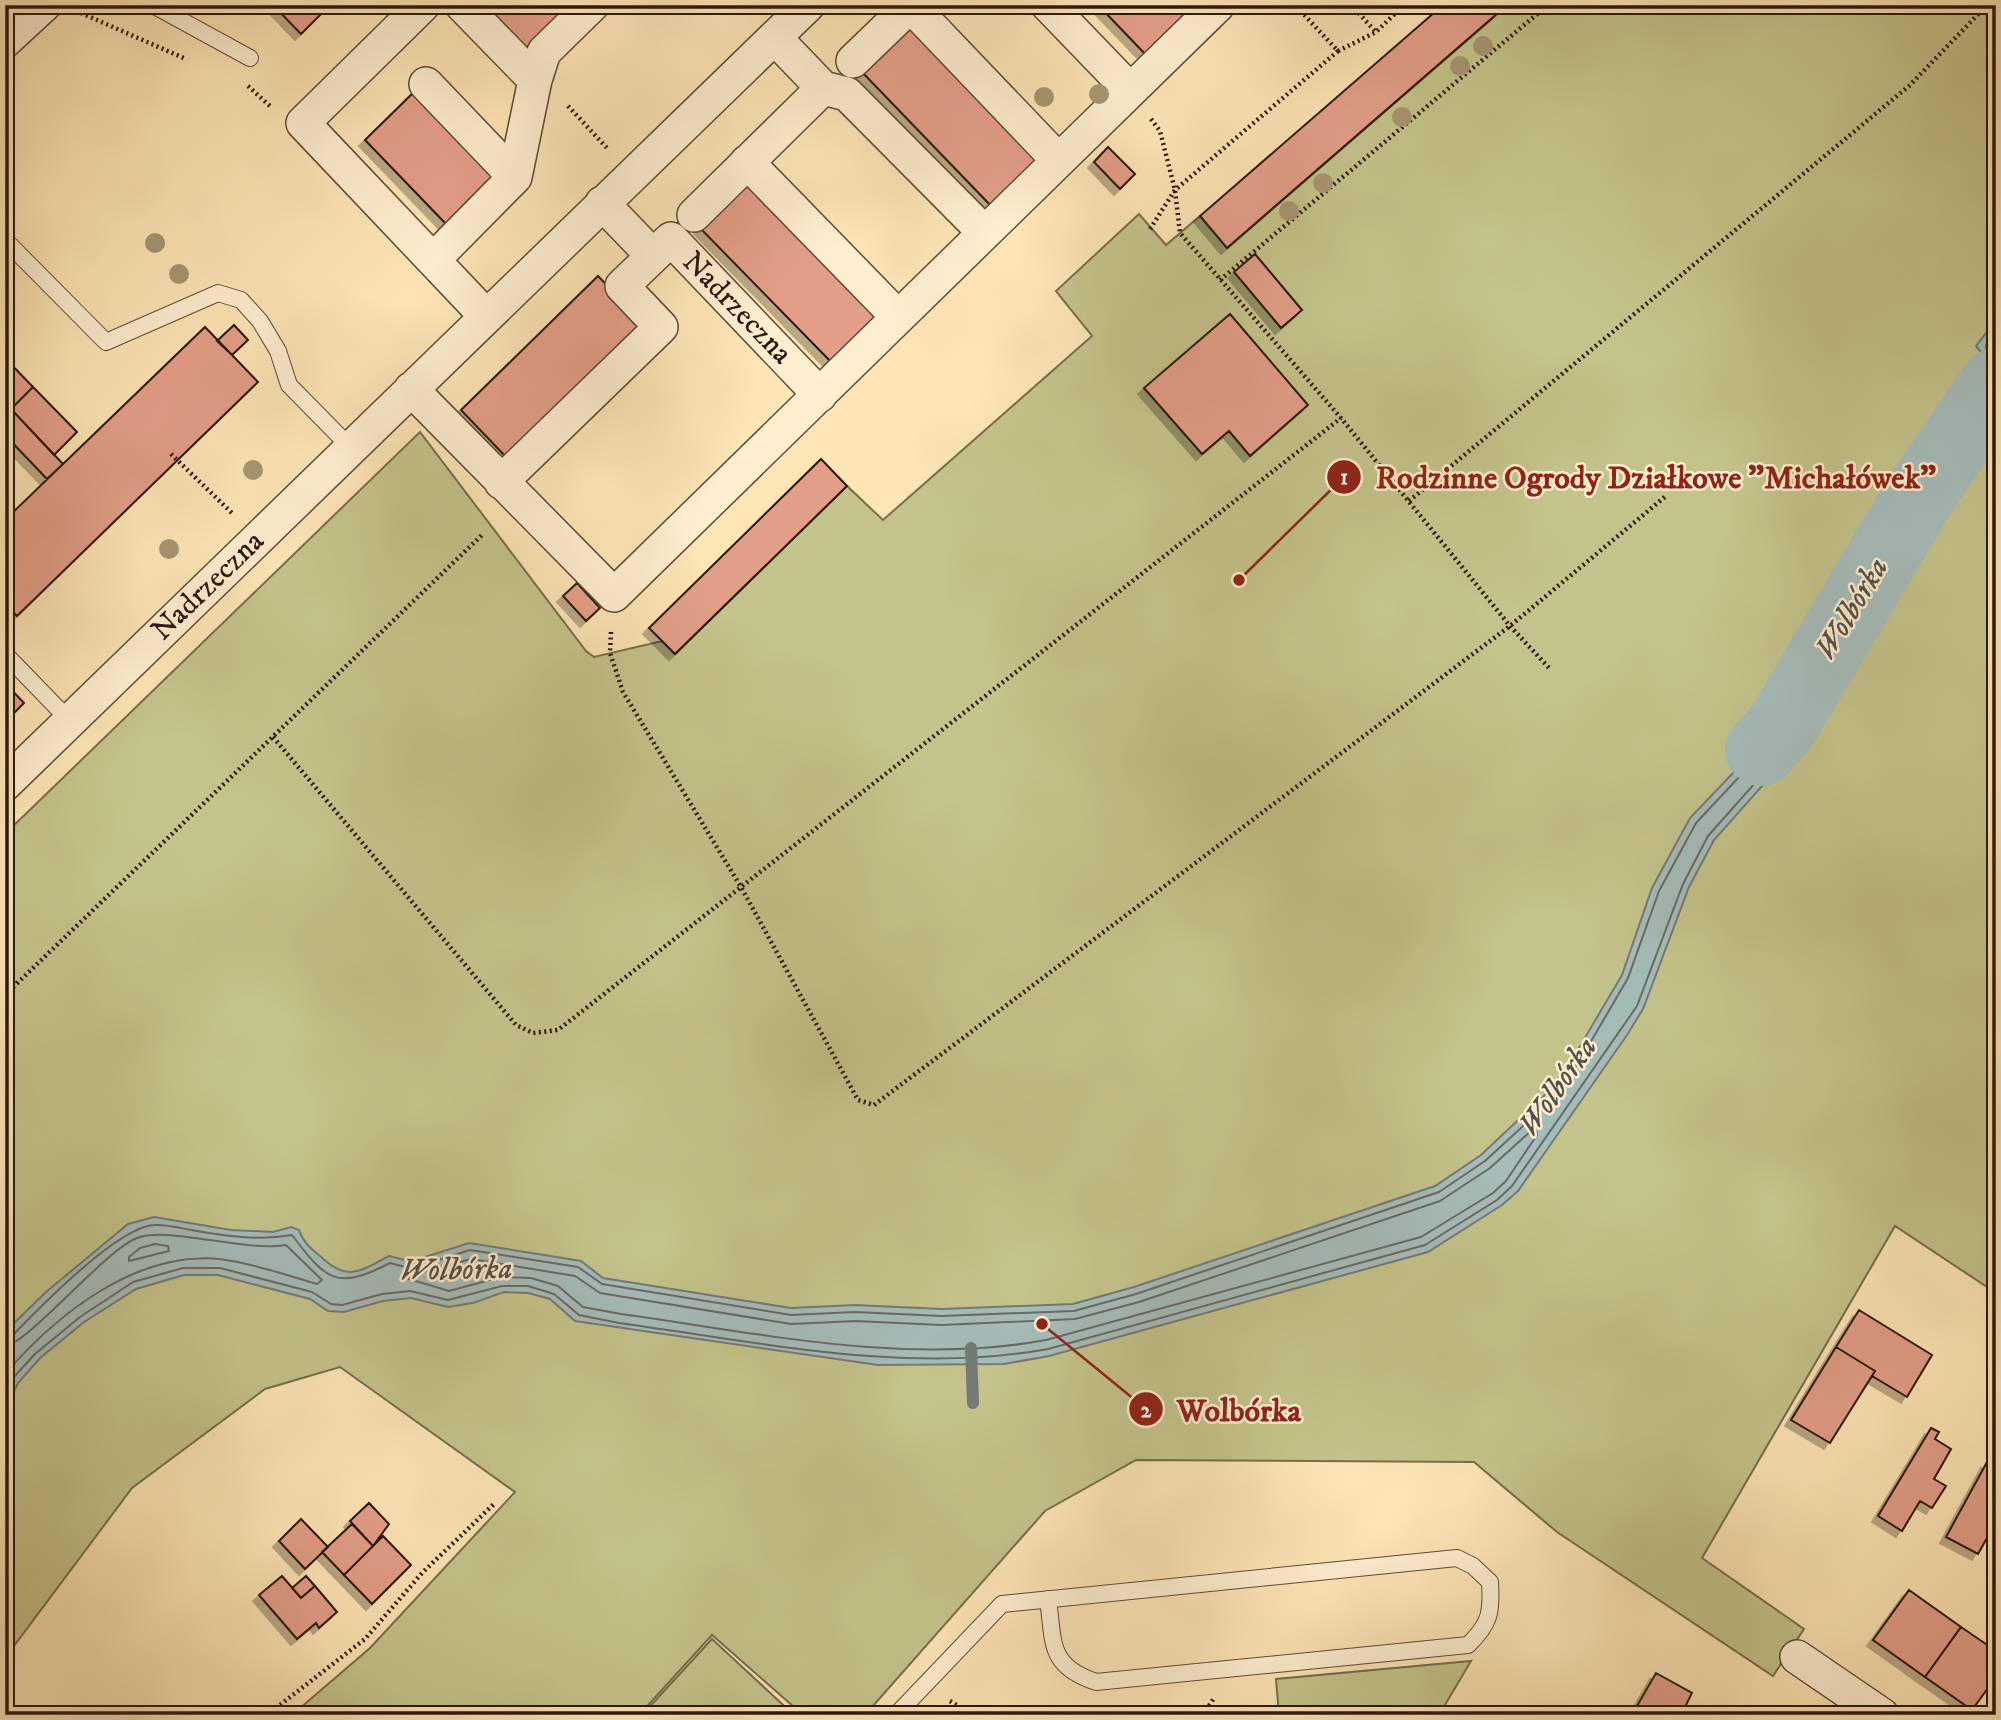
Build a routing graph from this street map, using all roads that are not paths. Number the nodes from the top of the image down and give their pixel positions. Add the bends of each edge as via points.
1 (44, 5) edge
2 (153, 5) edge
3 (423, 5) edge
4 (462, 5) edge
5 (592, 5) edge
6 (808, 5) edge
7 (911, 5) edge
8 (1048, 5) edge
9 (1213, 7) edge
10 (775, 38) junction
11 (5, 41) edge
12 (250, 58) dead end
13 (853, 61) dead end
14 (535, 80) junction
15 (426, 84) dead end
16 (823, 88) junction
17 (1130, 90) junction
18 (1058, 160) junction
19 (747, 162) junction
20 (515, 177) junction
21 (602, 203) junction
22 (694, 215) dead end
23 (984, 232) junction
24 (5, 240) edge
25 (653, 256) junction
26 (433, 260) junction
27 (486, 316) junction
28 (898, 317) junction
29 (411, 389) junction
30 (820, 395) junction
31 (351, 448) junction
32 (501, 482) junction
33 (5, 654) edge
34 (70, 721) junction
35 (5, 784) edge
36 (1048, 1599) junction
37 (1797, 1657) dead end
38 (896, 1715) edge
39 (1882, 1715) edge

1 - 11 street
2 - 12 lane
3 - 26 street via 303,123
4 - 14 street
5 - 14 street via 544,52
6 - 10 street, Nadrzeczna
7 - 13 street
7 - 18 street
8 - 17 street
9 - 17 street
10 - 16 street
10 - 21 street, Nadrzeczna
14 - 20 street
15 - 20 street
16 - 19 street, Nadrzeczna
16 - 23 street via 847,94
17 - 18 street
18 - 23 street
19 - 22 street, Nadrzeczna
19 - 28 street
20 - 26 street
21 - 25 street, Nadrzeczna
21 - 27 street, Nadrzeczna
23 - 28 street
24 - 31 lane via 106,342 218,293 241,300 278,351 289,385
25 - 30 street, Nadrzeczna via 671,239
25 - 32 street, Nadrzeczna via 622,286 662,327
26 - 27 street
27 - 29 street, Nadrzeczna
28 - 30 street
29 - 31 street, Nadrzeczna
29 - 32 street
30 - 32 street via 614,595
31 - 34 street, Nadrzeczna
33 - 34 lane
34 - 35 street, Nadrzeczna
36 - 36 lane via 1457,1558 1490,1582 1491,1605 1484,1629 1468,1646 1096,1682 1073,1675 1056,1658
36 - 38 lane via 1002,1604
37 - 39 street

